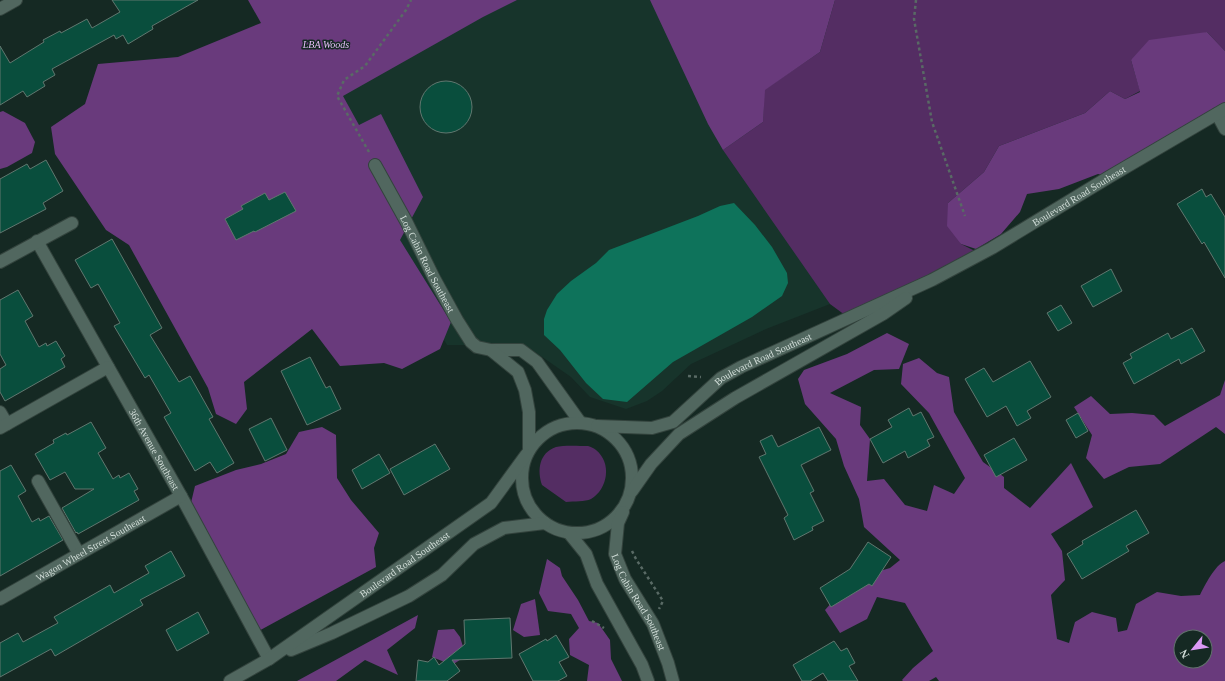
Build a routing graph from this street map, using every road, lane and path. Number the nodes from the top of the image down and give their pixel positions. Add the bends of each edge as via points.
1 (16, 0) edge
2 (411, 0) edge
3 (916, 0) edge
4 (0, 10) edge
5 (1221, 112) edge
6 (1225, 129) edge
7 (375, 165) joint
8 (965, 216) dead end
9 (72, 223) dead end
10 (37, 241) junction
11 (0, 262) edge
12 (932, 280) junction
13 (491, 350) junction
14 (108, 367) junction
15 (0, 412) edge
16 (580, 422) junction
17 (4, 426) edge
18 (597, 426) junction
19 (528, 453) junction
20 (38, 481) dead end
21 (630, 495) junction
22 (181, 496) junction
23 (545, 523) junction
24 (569, 533) junction
25 (632, 551) dead end
26 (79, 554) junction
27 (0, 599) edge
28 (653, 624) junction
29 (269, 659) junction
30 (230, 681) edge
31 (648, 681) edge
32 (673, 681) edge

1 - 4 street
2 - 7 path via 365,66 344,80 337,96
3 - 8 path via 914,19 932,122
5 - 6 street
5 - 12 street, Boulevard Road Southeast via 992,248
7 - 13 street, Log Cabin Road Southeast via 457,320 471,342 477,347
9 - 10 street
10 - 11 street
10 - 14 street, 36th Avenue Southeast
12 - 18 street, Boulevard Road Southeast via 741,367 721,378 673,422 652,428
12 - 21 street, Boulevard Road Southeast via 883,314 735,398 679,434 651,464
13 - 16 street, Log Cabin Road Southeast via 521,350 537,362
13 - 19 street, Log Cabin Road Southeast via 518,372 525,390 529,412
14 - 17 street
14 - 22 street, 36th Avenue Southeast
15 - 17 street
16 - 18 street
16 - 19 street via 566,423 542,434
18 - 21 street via 611,434 622,445 630,459 633,475
19 - 23 street via 522,472 523,489 528,505
19 - 29 street, Boulevard Road Southeast via 490,503
20 - 26 street
21 - 24 street via 619,515 604,527 587,533
21 - 28 street, Log Cabin Road Southeast via 618,523 615,554 625,579
22 - 26 street, Wagon Wheel Street Southeast
22 - 29 street, 36th Avenue Southeast
23 - 24 street
23 - 29 street, Boulevard Road Southeast via 504,528 474,544 442,575 409,596 332,633
24 - 31 street via 586,554 598,584
25 - 28 path via 663,601
26 - 27 street, Wagon Wheel Street Southeast
28 - 32 street, Log Cabin Road Southeast
29 - 30 street, Boulevard Road Southeast

